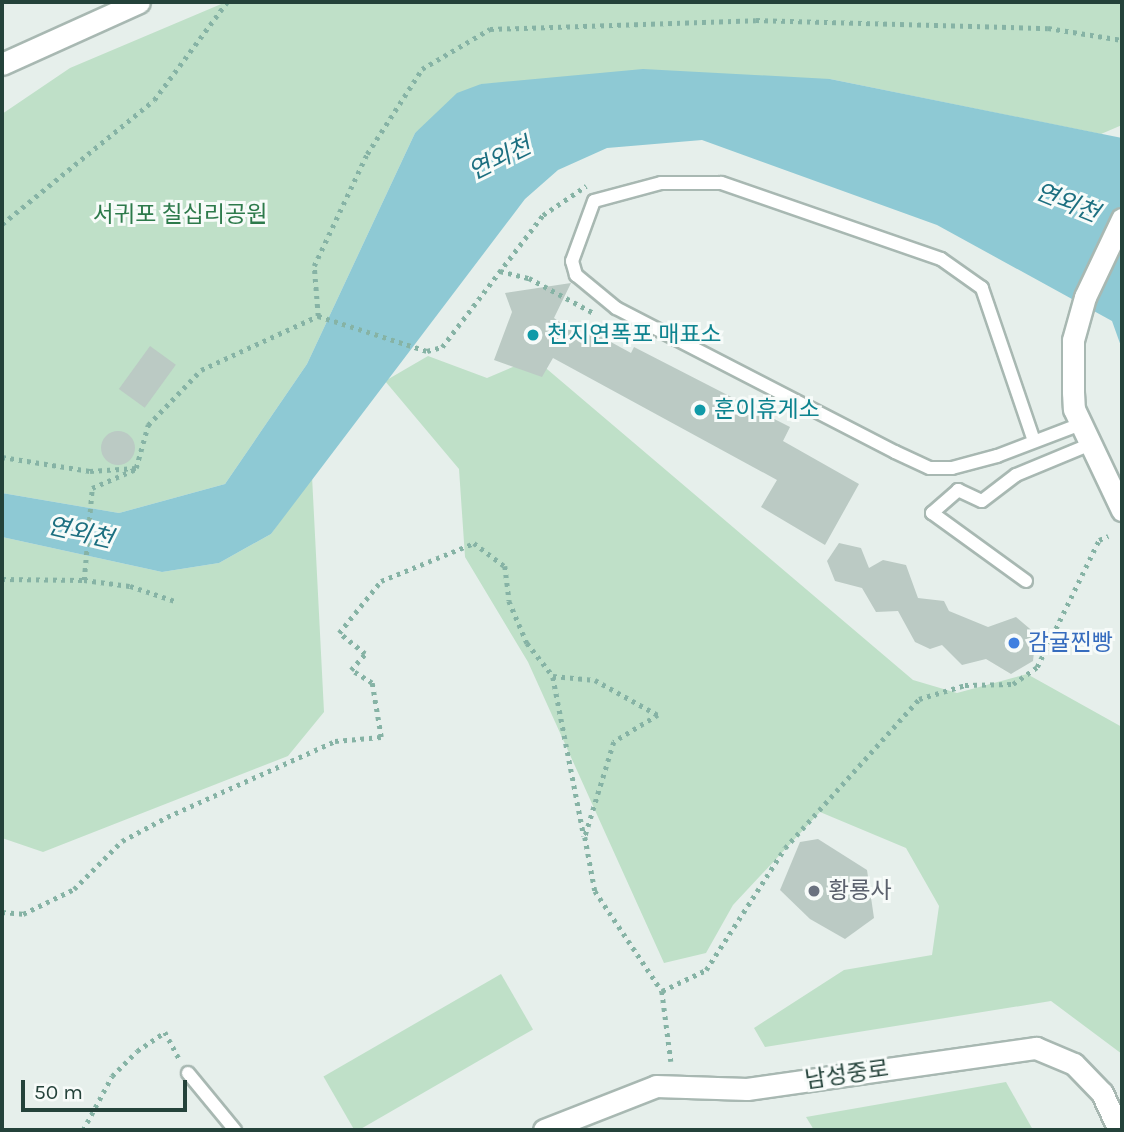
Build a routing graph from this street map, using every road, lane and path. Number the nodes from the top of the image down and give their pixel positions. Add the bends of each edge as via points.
1 (139, 2) edge
2 (227, 2) edge
3 (1122, 40) edge
4 (2, 64) edge
5 (599, 182) dead end
6 (1122, 219) edge
7 (2, 223) edge
8 (321, 317) junction
9 (1078, 416) junction
10 (1034, 442) junction
11 (1091, 444) junction
12 (2, 457) edge
13 (136, 468) junction
14 (1122, 510) edge
15 (1108, 536) dead end
16 (2, 579) edge
17 (84, 580) junction
18 (1026, 581) dead end
19 (175, 601) dead end
20 (553, 677) junction
21 (585, 837) junction
22 (2, 912) edge
23 (662, 991) junction
24 (671, 1061) dead end
25 (188, 1073) joint
26 (82, 1130) edge
27 (235, 1130) edge
28 (544, 1130) edge
29 (1119, 1130) edge

1 - 4 street
2 - 7 path via 154,100 94,142
3 - 8 path via 1048,28 769,20 490,29 422,69 367,154 314,266
5 - 8 path via 543,215 442,347 427,351
6 - 9 street via 1073,340
8 - 13 path via 201,370 148,425
9 - 10 lane
9 - 11 street
10 - 10 lane via 982,288 941,259 721,183 661,183 594,201 572,261 576,275 616,308 930,468 952,468
11 - 14 street
11 - 18 lane via 1016,475 982,500 958,490 932,513
12 - 13 path via 90,471
13 - 17 path via 92,488
15 - 23 path via 1099,540 1037,667 1013,684 965,685 919,699 785,848 706,970
16 - 17 path
17 - 19 path via 130,586
20 - 21 path
20 - 21 path via 595,680 658,715 614,742
20 - 22 path via 527,643 509,601 505,566 474,543 381,581 339,633 365,654 351,670 372,682 381,737 335,741 167,817 122,841 74,889 23,914
21 - 23 path via 595,891
23 - 24 path
25 - 26 path via 166,1032 121,1063
25 - 27 lane
28 - 29 street, 남성중로 via 656,1086 747,1089 1036,1048 1074,1064 1102,1093

